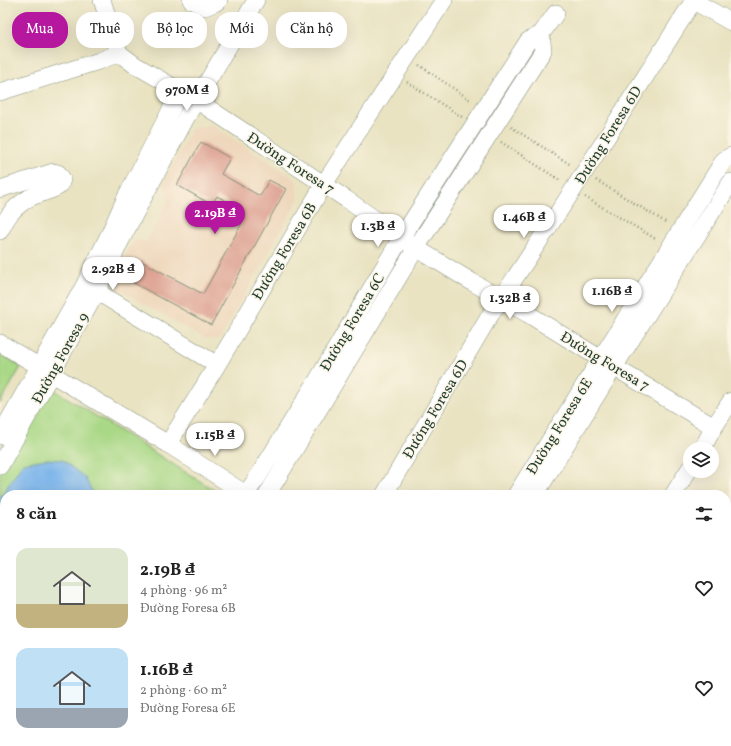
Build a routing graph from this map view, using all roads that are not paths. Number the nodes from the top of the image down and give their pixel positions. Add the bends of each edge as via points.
1 (102, 0) edge
2 (192, 0) edge
3 (219, 0) edge
4 (256, 0) edge
5 (444, 0) edge
6 (693, 0) edge
7 (556, 13) dead end
8 (731, 22) edge
9 (541, 34) junction
10 (119, 53) junction
11 (0, 92) edge
12 (180, 92) junction
13 (196, 100) junction
14 (731, 156) edge
15 (731, 182) edge
16 (324, 184) junction
17 (0, 189) edge
18 (0, 195) edge
19 (12, 211) junction
20 (0, 231) edge
21 (401, 238) junction
22 (416, 248) junction
23 (91, 288) junction
24 (501, 298) junction
25 (0, 343) edge
26 (607, 363) junction
27 (217, 365) junction
28 (45, 371) junction
29 (731, 401) edge
30 (714, 427) junction
31 (0, 436) edge
32 (706, 442) edge
33 (168, 444) junction
34 (0, 466) edge
35 (684, 478) edge
36 (239, 490) edge
37 (250, 490) edge
38 (270, 490) edge
39 (387, 490) edge
40 (519, 490) edge
41 (538, 490) edge
42 (676, 490) edge

1 - 10 street
2 - 3 street via 205,7
4 - 13 street, Đường Foresa 9
5 - 16 street, Đường Foresa 6B
6 - 8 street
6 - 24 street, Đường Foresa 6D via 584,173
7 - 9 street, Đường Foresa 6C
9 - 21 street, Đường Foresa 6C via 528,41
9 - 22 street, Đường Foresa 6C via 543,51
10 - 11 street
10 - 12 street, Đường Foresa 7
12 - 13 street, Đường Foresa 7
12 - 23 street, Đường Foresa 9 via 127,195 108,237
13 - 16 street, Đường Foresa 7
13 - 23 street, Đường Foresa 9 via 121,240
14 - 26 street, Đường Foresa 6E via 724,160 670,247
15 - 26 street, Đường Foresa 6E
16 - 21 street, Đường Foresa 7
16 - 27 street, Đường Foresa 6B
17 - 19 street via 53,172 61,177 58,186 29,198
18 - 19 street
19 - 20 street
21 - 22 street, Đường Foresa 7
21 - 37 street, Đường Foresa 6C
22 - 24 street, Đường Foresa 7
22 - 38 street, Đường Foresa 6C
23 - 27 street
23 - 28 street, Đường Foresa 9
24 - 26 street, Đường Foresa 7
24 - 39 street, Đường Foresa 6D
25 - 28 street
26 - 30 street, Đường Foresa 7
26 - 40 street, Đường Foresa 6E
26 - 41 street, Đường Foresa 6E
27 - 33 street, Đường Foresa 6B
28 - 31 street, Đường Foresa 9
28 - 33 street
28 - 34 street, Đường Foresa 9
29 - 30 street
30 - 32 street
33 - 36 street
35 - 42 street

